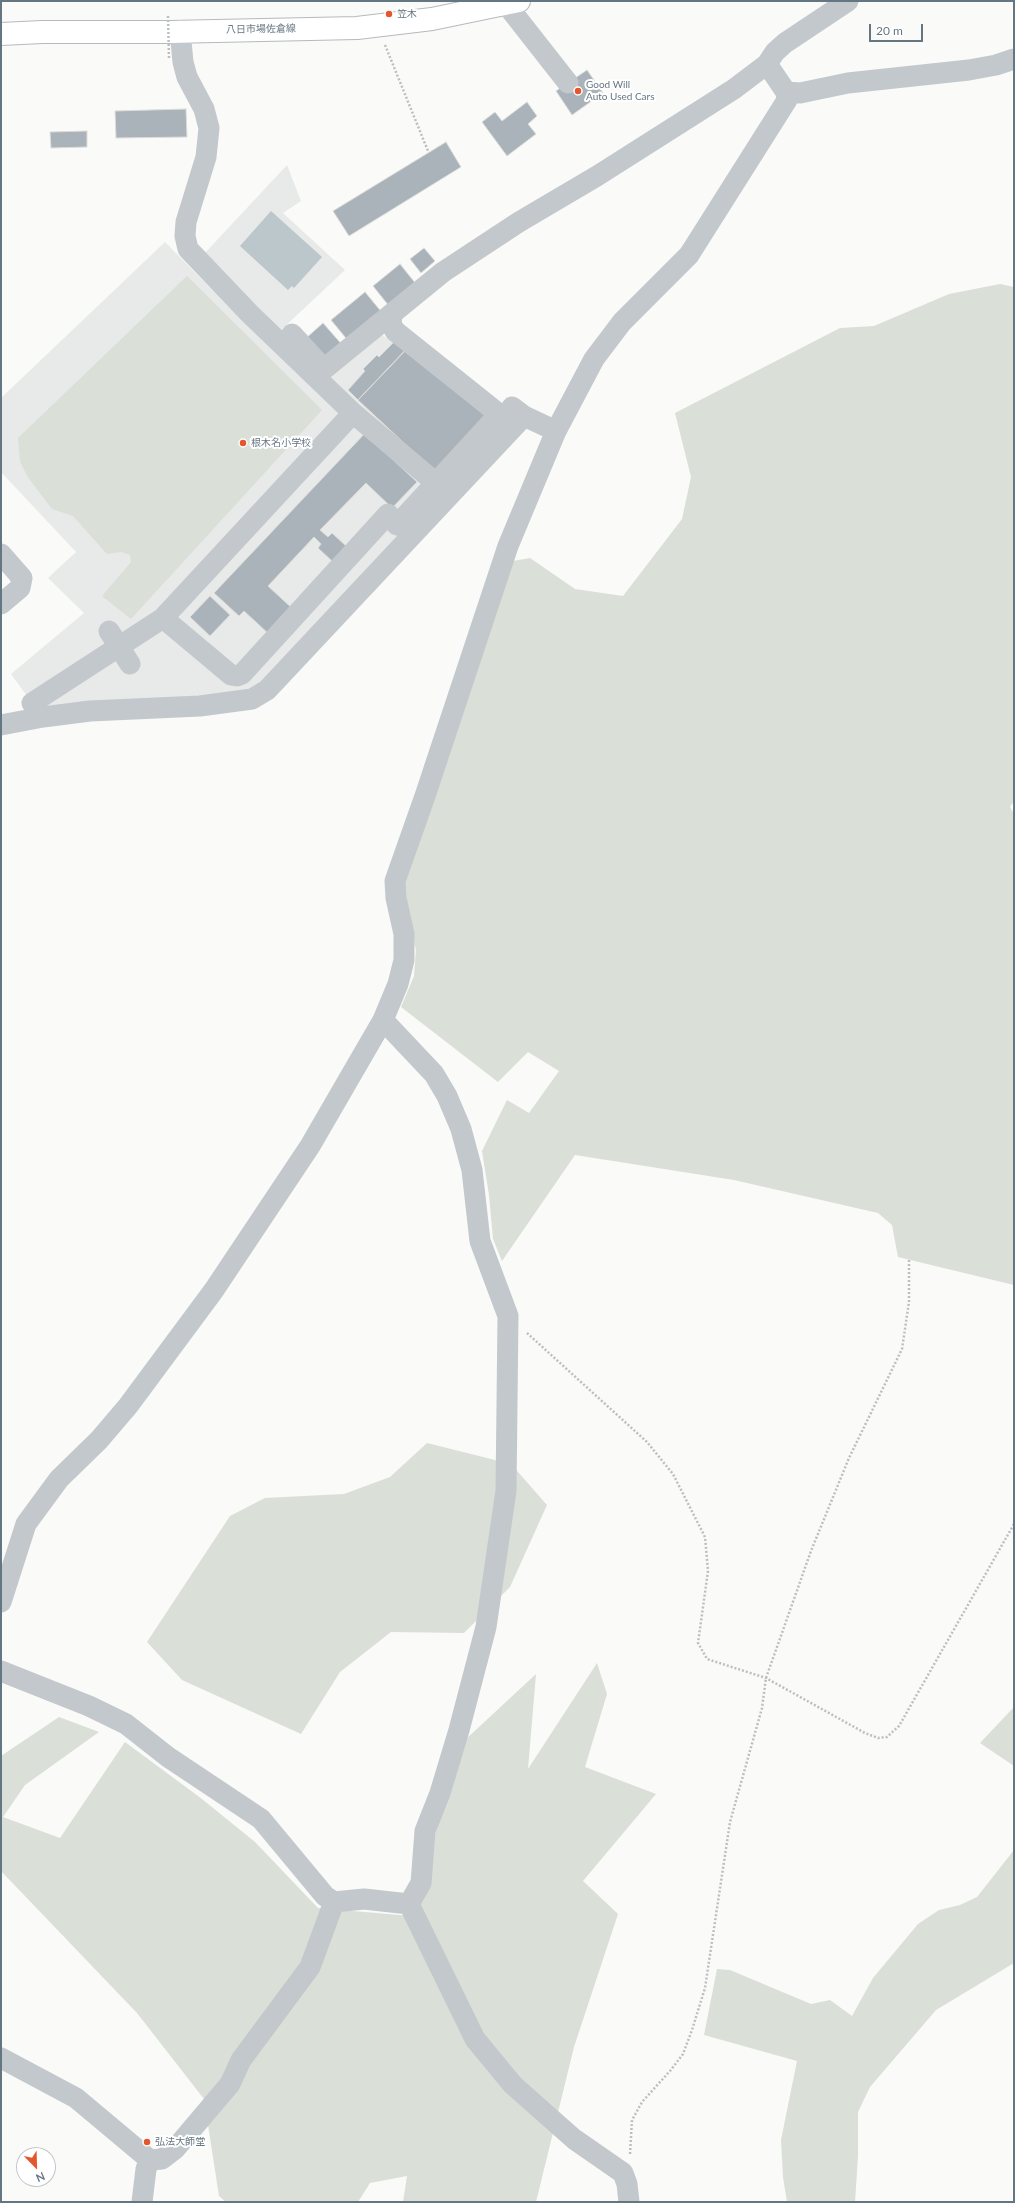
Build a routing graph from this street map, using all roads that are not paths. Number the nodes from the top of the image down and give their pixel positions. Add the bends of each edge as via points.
1 (848, 1) edge
2 (512, 2) edge
3 (172, 27) junction
4 (1, 34) edge
5 (1014, 59) edge
6 (767, 64) junction
7 (568, 83) dead end
8 (786, 92) junction
9 (392, 314) junction
10 (292, 334) dead end
11 (353, 413) junction
12 (524, 416) junction
13 (556, 430) junction
14 (436, 483) junction
15 (1, 554) edge
16 (1, 604) edge
17 (163, 618) junction
18 (32, 703) dead end
19 (1, 725) edge
20 (383, 1020) junction
21 (1, 1602) edge
22 (1, 1671) edge
23 (334, 1902) junction
24 (409, 1904) junction
25 (1, 2058) edge
26 (150, 2160) junction
27 (142, 2202) edge
28 (629, 2202) edge

1 - 6 street via 785,43
2 - 3 main road, 八日市場佐倉線 via 432,19 357,28
2 - 7 street
3 - 4 main road, 八日市場佐倉線
3 - 11 street via 187,77 204,109 209,128 206,157 186,222 185,236 188,249 250,314
5 - 8 street via 969,70 848,83 800,93
6 - 8 street
6 - 9 street via 734,89 443,272
8 - 13 street via 786,100 770,128 689,255 622,322 594,359
9 - 10 street via 324,369
9 - 12 street
9 - 14 street via 391,324 395,331 499,414
11 - 14 street
11 - 17 street
12 - 13 street
12 - 19 street via 267,690 252,699 200,706 90,711
13 - 20 street via 508,546 395,881 404,934 404,960 398,984
14 - 17 street via 397,525 388,514 242,674 231,675
15 - 16 street via 22,578 20,588
17 - 18 street
20 - 21 street via 310,1146 214,1290 128,1406 99,1440 59,1479 26,1524
20 - 24 street via 434,1074 461,1129 472,1170 480,1241 508,1316 506,1491 486,1627 459,1730 426,1831 421,1883
22 - 23 street via 89,1706 126,1724 168,1757 261,1819 325,1896
23 - 24 street via 364,1899
23 - 26 street via 310,1968 241,2060 230,2084 175,2149 162,2159
24 - 28 street via 475,2039 519,2090 574,2139 623,2173
25 - 26 street via 76,2098
26 - 27 street via 146,2169

